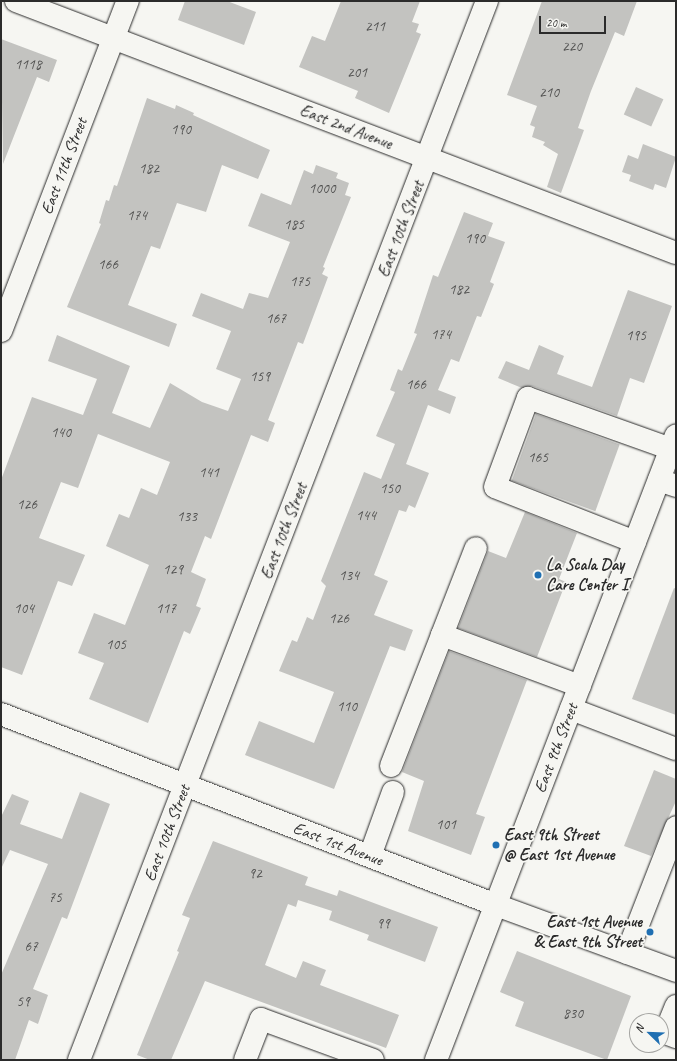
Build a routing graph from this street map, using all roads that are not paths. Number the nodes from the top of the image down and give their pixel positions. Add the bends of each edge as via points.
1 (16, 1) edge
2 (128, 1) edge
3 (487, 1) edge
4 (114, 38) junction
5 (428, 158) junction
6 (676, 253) edge
7 (1, 331) edge
8 (673, 442) edge
9 (668, 483) edge
10 (635, 542) junction
11 (476, 548) dead end
12 (442, 634) junction
13 (580, 686) junction
14 (571, 709) junction
15 (1, 714) edge
16 (676, 749) edge
17 (391, 766) dead end
18 (185, 784) junction
19 (393, 792) dead end
20 (676, 827) edge
21 (370, 856) junction
22 (496, 905) junction
23 (627, 953) junction
24 (676, 971) edge
25 (676, 1006) edge
26 (676, 1037) edge
27 (79, 1060) edge
28 (245, 1060) edge
29 (373, 1060) edge
30 (436, 1060) edge

1 - 4 street, East 2nd Avenue
2 - 4 street, East 11th Street
3 - 5 street, East 10th Street
4 - 5 street, East 2nd Avenue
4 - 7 street, East 11th Street
5 - 6 street, East 2nd Avenue
5 - 18 street, East 10th Street
8 - 9 street, East 9th Street
8 - 10 street via 528,398 495,487
9 - 10 street, East 9th Street
10 - 13 street, East 9th Street
11 - 12 street
12 - 13 street
12 - 17 street
13 - 14 street, East 9th Street
14 - 16 street
14 - 22 street, East 9th Street
15 - 18 street, East 1st Avenue
18 - 21 street, East 1st Avenue
18 - 27 street, East 10th Street
19 - 21 street
20 - 23 street
21 - 22 street, East 1st Avenue
22 - 23 street, East 1st Avenue
22 - 30 street, East 9th Street
23 - 24 street, East 1st Avenue
25 - 26 street via 665,1033
28 - 29 street via 261,1019

